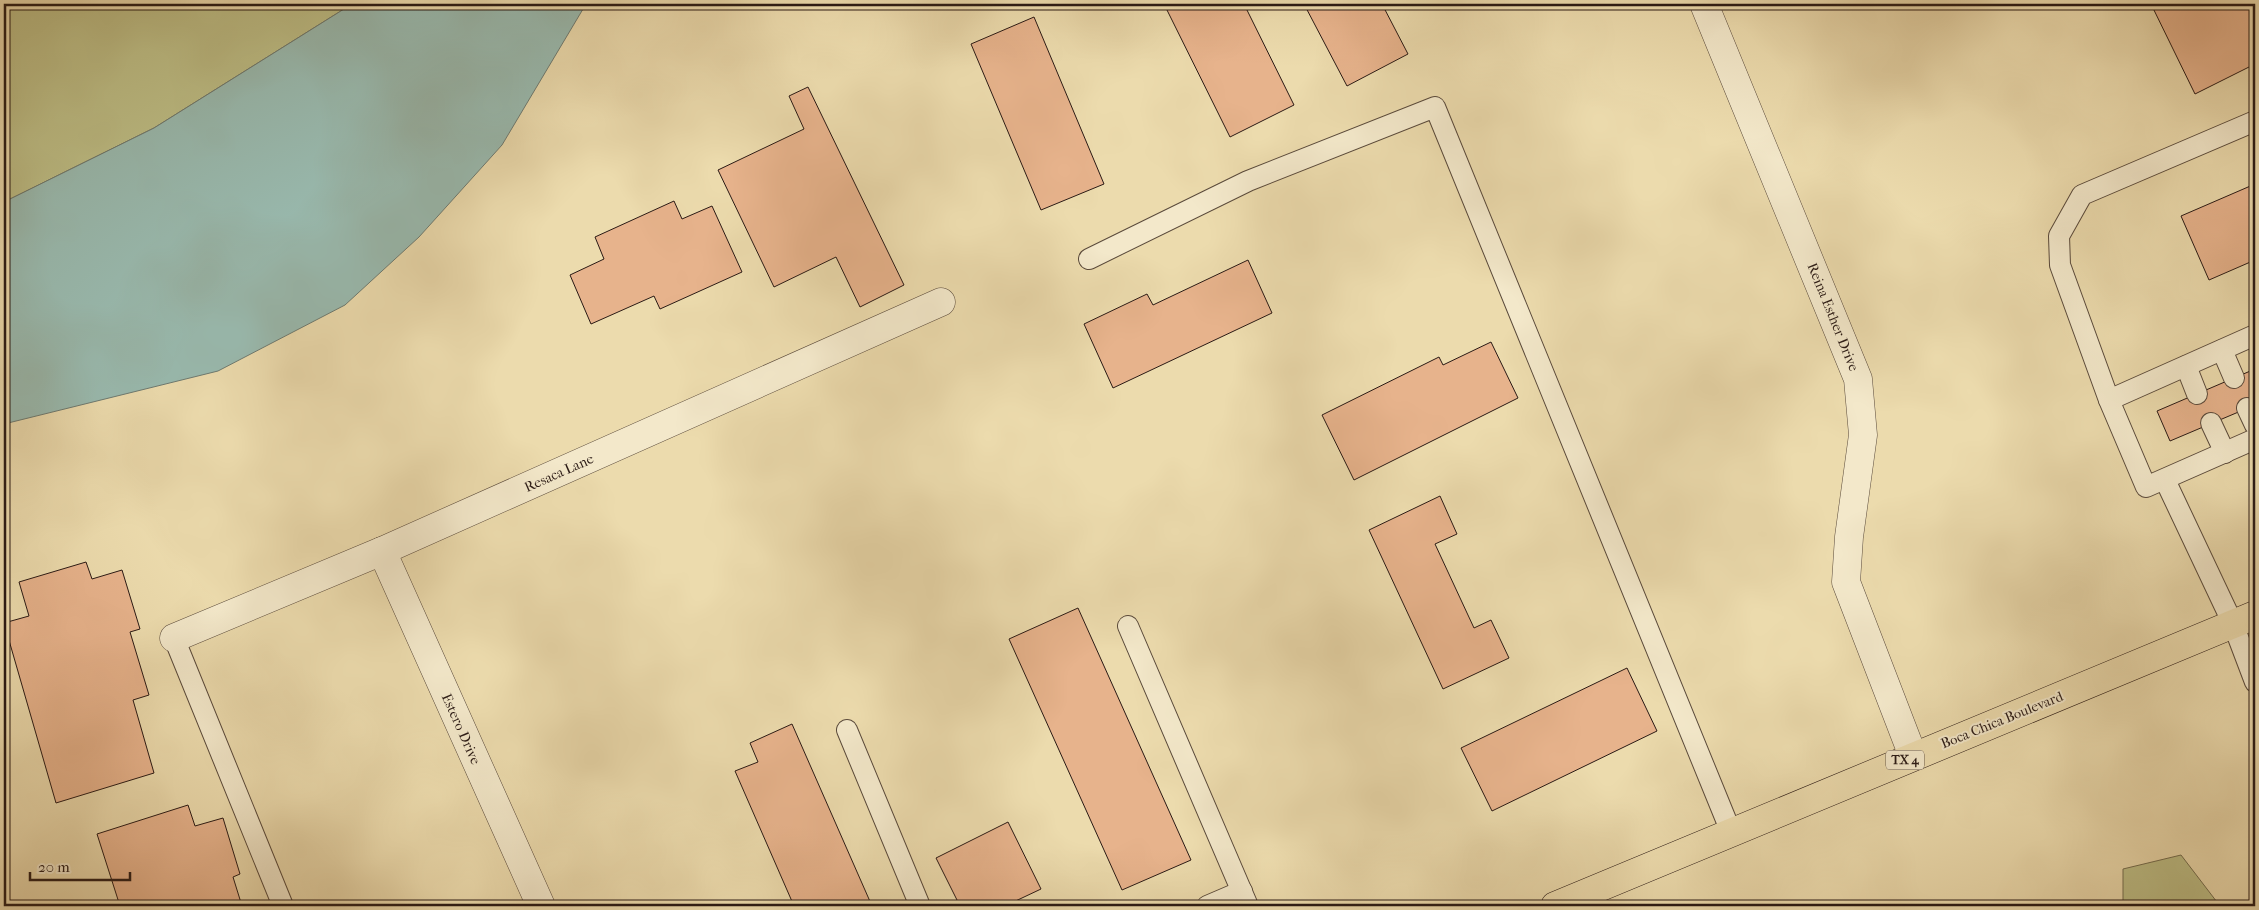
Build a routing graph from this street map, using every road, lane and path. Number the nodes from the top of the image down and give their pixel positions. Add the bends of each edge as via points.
1 (1704, 4) edge
2 (2255, 121) edge
3 (1089, 259) dead end
4 (941, 302) dead end
5 (2255, 335) edge
6 (2222, 350) junction
7 (2186, 366) junction
8 (2234, 378) dead end
9 (2197, 394) dead end
10 (2109, 400) junction
11 (2211, 423) dead end
12 (2255, 439) edge
13 (2225, 453) junction
14 (2166, 480) junction
15 (382, 551) junction
16 (2244, 620) edge
17 (1128, 626) dead end
18 (174, 638) joint
19 (2255, 682) edge
20 (847, 730) dead end
21 (1913, 756) junction
22 (1731, 832) junction
23 (1245, 899) edge
24 (283, 906) edge
25 (541, 906) edge
26 (920, 906) edge
27 (1207, 906) edge
28 (1555, 906) edge

1 - 21 street, Reina Esther Drive via 1858,380 1863,435 1846,582
2 - 10 lane via 2082,195 2059,236 2060,265
3 - 22 lane via 1248,181 1435,107
4 - 15 street, Resaca Lane
5 - 6 lane
6 - 7 lane
6 - 8 lane
7 - 9 lane
7 - 10 lane
10 - 14 lane via 2146,487
11 - 13 lane
12 - 13 lane
13 - 14 lane
14 - 16 lane
15 - 18 street, Resaca Lane
15 - 25 street, Estero Drive
16 - 19 lane
16 - 21 main road, Boca Chica Boulevard / TX 4
17 - 23 lane
18 - 24 lane
20 - 26 lane
21 - 22 main road, Boca Chica Boulevard / TX 4
22 - 28 main road, Boca Chica Boulevard / TX 4
23 - 27 lane

